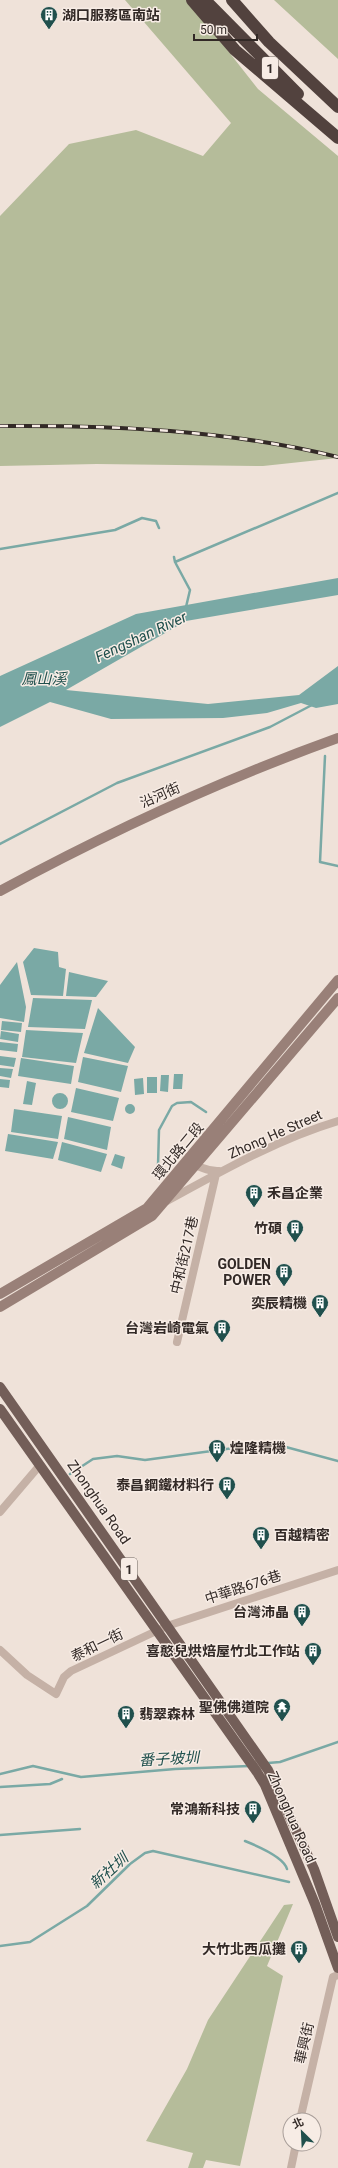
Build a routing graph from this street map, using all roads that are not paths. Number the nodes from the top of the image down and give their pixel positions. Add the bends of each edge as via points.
1 (192, 0) edge
2 (205, 0) edge
3 (232, 0) edge
4 (338, 107) edge
5 (338, 135) edge
6 (338, 138) edge
7 (338, 738) edge
8 (0, 891) edge
9 (338, 980) edge
10 (338, 998) edge
11 (338, 1121) edge
12 (197, 1165) junction
13 (184, 1166) junction
14 (219, 1173) junction
15 (187, 1177) junction
16 (197, 1184) junction
17 (166, 1201) junction
18 (0, 1294) edge
19 (0, 1307) edge
20 (177, 1342) dead end
21 (0, 1387) edge
22 (1, 1411) edge
23 (40, 1465) junction
24 (0, 1512) edge
25 (338, 1570) edge
26 (167, 1626) junction
27 (157, 1630) junction
28 (0, 1650) edge
29 (338, 1933) edge
30 (327, 1937) junction
31 (338, 1968) edge
32 (338, 1975) edge
33 (302, 2112) edge
34 (294, 2152) edge
35 (291, 2168) edge

1 - 6 highway via 235,50
2 - 5 highway, 1
3 - 4 highway, 1 via 269,42
7 - 8 street, 沿河街 via 291,755 164,809 61,858
9 - 13 street, 環北路二段
10 - 12 street, 環北路二段
11 - 14 street, Zhong He Street via 291,1138
12 - 13 street, Zhong He Street
12 - 14 street, Zhong He Street
12 - 15 street, 環北路二段
13 - 15 street
13 - 18 street, 環北路二段 via 147,1208
14 - 16 street, Zhong He Street
14 - 20 street, 中和街217巷
15 - 16 street
15 - 17 street, 環北路二段
16 - 17 street, Zhong He Street
17 - 19 street, 環北路二段 via 152,1216
21 - 26 main road, Zhonghua Road / 1
22 - 23 main road, Zhonghua Road / 1
23 - 24 street
23 - 27 main road, Zhonghua Road / 1
25 - 26 street, 中華路676巷
26 - 27 street, 中華路676巷
26 - 29 main road, Zhonghua Road / 1 via 268,1770 314,1869
27 - 28 street, 泰和一街 via 71,1671 64,1677 56,1694 27,1675
27 - 30 main road, Zhonghua Road / 1 via 265,1785
29 - 30 street
30 - 31 main road, 1
32 - 33 street, 華興街 via 333,1977
34 - 35 street

